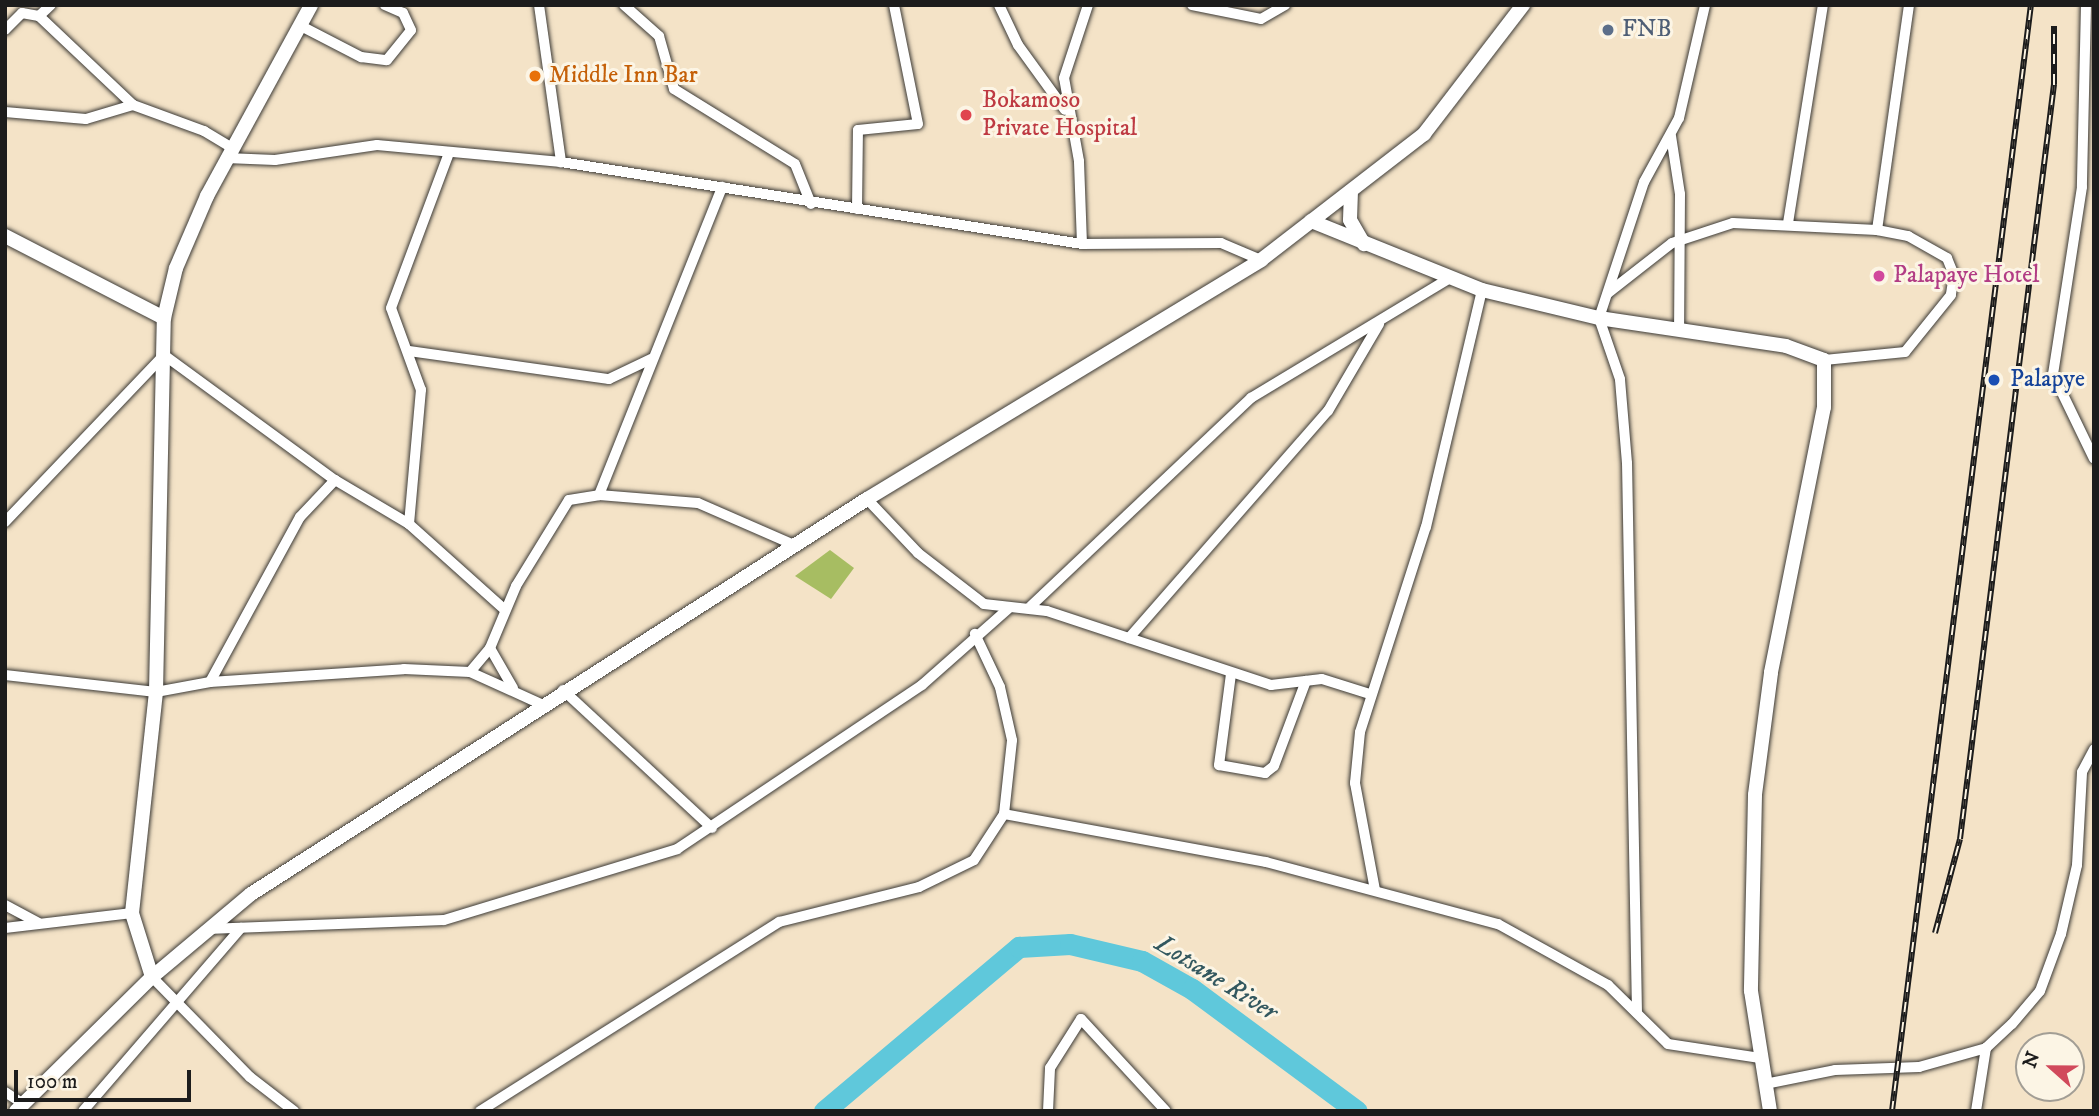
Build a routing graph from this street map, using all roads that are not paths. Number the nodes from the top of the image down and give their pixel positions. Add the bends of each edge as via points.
1 (51, 5) edge
2 (311, 5) edge
3 (386, 5) edge
4 (539, 5) edge
5 (624, 5) edge
6 (894, 5) edge
7 (999, 5) edge
8 (1088, 5) edge
9 (1192, 5) edge
10 (1284, 5) edge
11 (1523, 5) edge
12 (1705, 5) edge
13 (1822, 5) edge
14 (1909, 5) edge
15 (2086, 5) edge
16 (1270, 10) edge
17 (39, 16) junction
18 (301, 26) junction
19 (5, 30) edge
20 (133, 105) junction
21 (5, 112) edge
22 (1066, 113) junction
23 (2089, 120) edge
24 (1671, 136) junction
25 (229, 153) junction
26 (449, 153) junction
27 (561, 162) junction
28 (722, 187) junction
29 (1351, 191) junction
30 (811, 204) junction
31 (857, 209) junction
32 (1311, 221) junction
33 (1788, 223) junction
34 (1877, 230) junction
35 (5, 236) edge
36 (1680, 240) junction
37 (1082, 244) junction
38 (1364, 245) junction
39 (1261, 260) junction
40 (1448, 279) junction
41 (1482, 290) junction
42 (1608, 293) junction
43 (164, 318) junction
44 (1599, 318) junction
45 (1379, 324) junction
46 (1679, 331) junction
47 (409, 351) junction
48 (164, 355) junction
49 (651, 359) junction
50 (1824, 360) junction
51 (2094, 459) edge
52 (335, 481) junction
53 (599, 495) junction
54 (867, 499) junction
55 (5, 522) edge
56 (409, 524) junction
57 (794, 545) junction
58 (1031, 606) junction
59 (505, 609) junction
60 (1008, 609) junction
61 (975, 634) junction
62 (1129, 638) junction
63 (490, 648) junction
64 (470, 672) junction
65 (1231, 674) junction
66 (5, 675) edge
67 (1306, 681) junction
68 (210, 682) junction
69 (515, 690) junction
70 (563, 690) junction
71 (156, 692) junction
72 (1370, 694) junction
73 (541, 705) junction
74 (2094, 749) edge
75 (1004, 814) junction
76 (712, 828) junction
77 (1375, 890) junction
78 (5, 905) edge
79 (132, 913) junction
80 (39, 923) junction
81 (5, 928) edge
82 (241, 928) junction
83 (207, 929) junction
84 (152, 977) junction
85 (176, 998) junction
86 (1637, 1013) junction
87 (1986, 1048) junction
88 (1760, 1058) junction
89 (1765, 1084) junction
90 (5, 1092) edge
91 (19, 1107) edge
92 (83, 1111) edge
93 (294, 1111) edge
94 (480, 1111) edge
95 (1048, 1111) edge
96 (1166, 1111) edge
97 (1770, 1111) edge
98 (1976, 1111) edge

1 - 17 street
2 - 18 street
3 - 18 street via 403,13 411,30 387,60 362,57
4 - 27 street
5 - 30 street via 659,36 674,89 795,164
6 - 31 street via 918,124 858,130
7 - 22 street via 1018,45
8 - 22 street via 1064,78
9 - 16 street
10 - 16 street
11 - 29 street via 1437,121
12 - 24 street
13 - 33 street
14 - 34 street
15 - 23 street
17 - 19 street via 22,13
17 - 20 street
18 - 25 street
20 - 21 street via 86,119
20 - 25 street via 204,131
22 - 37 street via 1079,161
23 - 51 street via 2053,374
24 - 36 street
24 - 42 street via 1644,182
25 - 26 street via 275,160 377,145
25 - 43 street via 187,241
26 - 27 street
26 - 47 street via 394,295 392,318
27 - 28 street
28 - 30 street
28 - 49 street
29 - 32 street
29 - 38 street via 1350,220
30 - 31 street
31 - 37 street
32 - 38 street
32 - 39 street
33 - 34 street
33 - 36 street via 1707,227
34 - 50 street via 1908,236 1947,258 1954,275 1951,295 1905,352
35 - 43 street
36 - 42 street
36 - 46 street
37 - 39 street via 1221,243
38 - 40 street
39 - 54 street
40 - 41 street
40 - 45 street
41 - 44 street
41 - 72 street via 1426,527
42 - 44 street
43 - 48 street
44 - 46 street
44 - 86 street via 1620,379 1627,463
45 - 58 street via 1251,398
45 - 62 street via 1328,411
46 - 50 street via 1786,346
47 - 49 street via 609,379
47 - 56 street via 422,390
48 - 52 street
48 - 55 street
48 - 71 street
49 - 53 street
50 - 88 street via 1824,407 1771,673 1755,795 1750,969
52 - 56 street
52 - 68 street via 300,517
53 - 57 street via 698,503
53 - 59 street via 569,500
54 - 57 street
54 - 60 street via 957,587
56 - 59 street
57 - 70 street
58 - 60 street
58 - 62 street
59 - 63 street
60 - 61 street
61 - 75 street via 1007,708 1011,790
61 - 76 street via 922,685
62 - 65 street
63 - 64 street
63 - 69 street
64 - 68 street via 404,669
64 - 69 street
65 - 67 street via 1271,685
65 - 67 street via 1219,765 1265,772 1274,766
66 - 71 street
67 - 72 street via 1322,679
68 - 71 street
69 - 73 street
70 - 73 street
70 - 76 street
71 - 79 street
72 - 77 street via 1355,783
73 - 83 street
74 - 87 street via 2082,772 2077,865 2040,991
75 - 77 street via 1266,862
75 - 94 street via 974,860 919,887 779,922
76 - 82 street via 620,870 455,918
77 - 86 street via 1528,936 1608,985
78 - 80 street
79 - 80 street
79 - 84 street
80 - 81 street
82 - 83 street
82 - 85 street
83 - 84 street
84 - 85 street
84 - 91 street
85 - 92 street
85 - 93 street via 250,1077
86 - 88 street via 1679,1050
87 - 89 street via 1919,1068 1835,1070
87 - 98 street
88 - 89 street
89 - 97 street
90 - 91 street
95 - 96 street via 1050,1068 1081,1019

